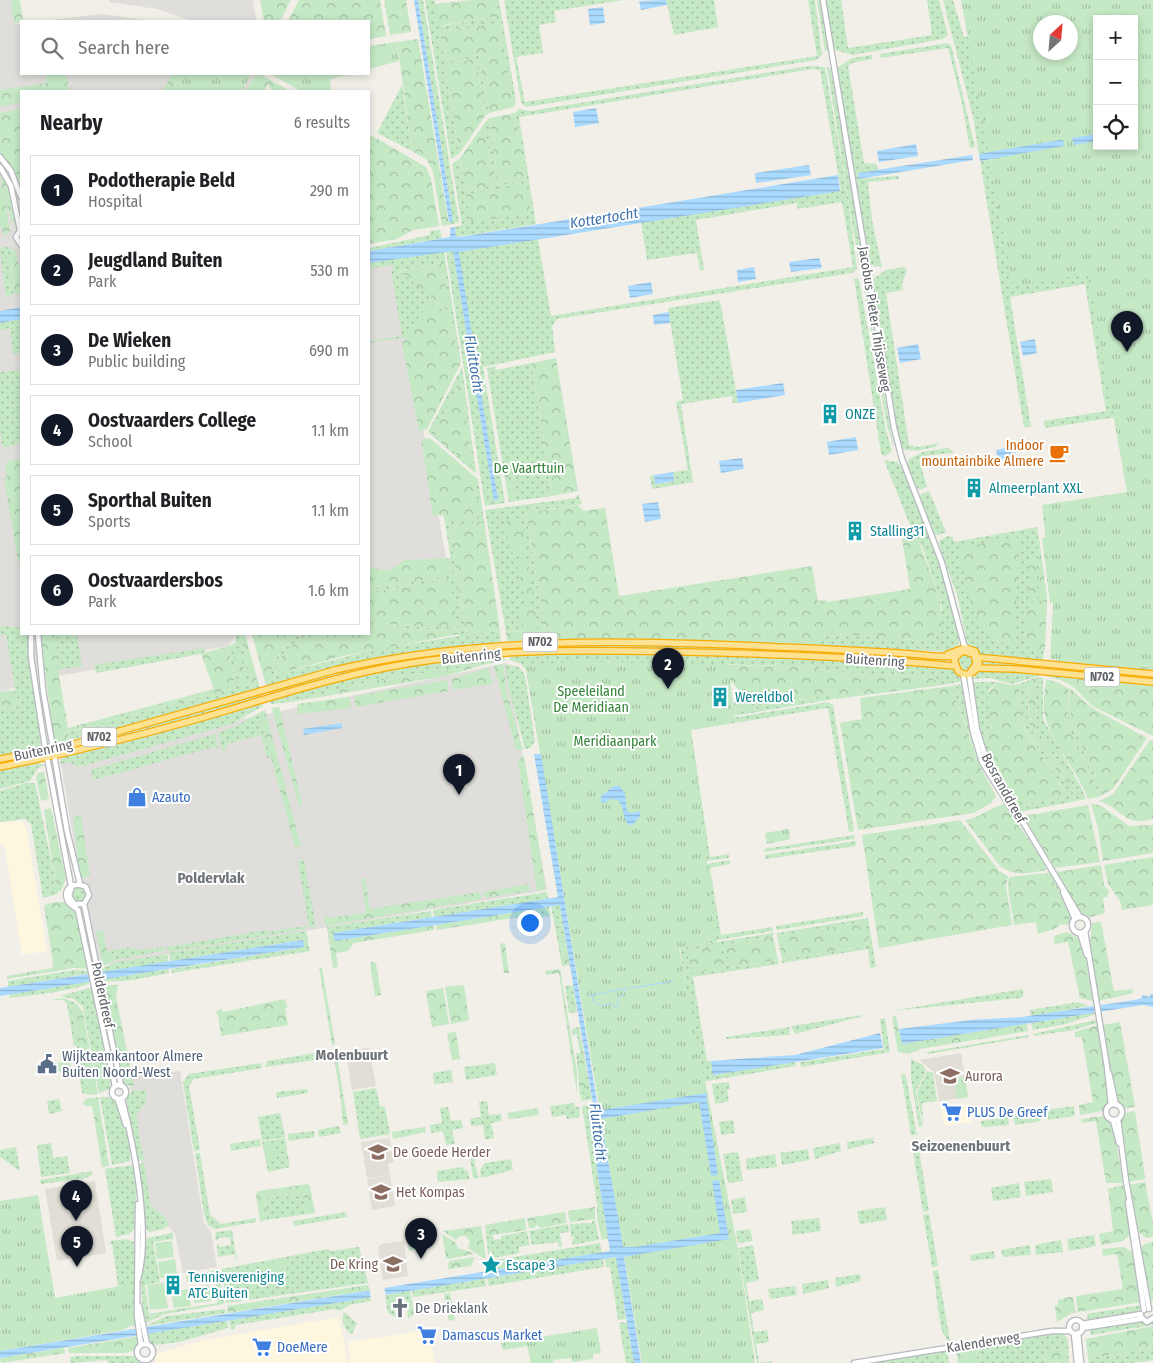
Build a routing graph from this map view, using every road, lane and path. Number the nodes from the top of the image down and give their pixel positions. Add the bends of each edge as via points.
1 (823, 0) edge
2 (0, 157) edge
3 (0, 167) edge
4 (20, 194) edge
5 (20, 225) edge
6 (20, 231) edge
7 (20, 243) edge
8 (31, 635) edge
9 (38, 635) edge
10 (960, 651) junction
11 (978, 657) junction
12 (955, 666) junction
13 (971, 672) junction
14 (1153, 674) edge
15 (1153, 682) edge
16 (53, 749) junction
17 (46, 751) junction
18 (55, 756) junction
19 (47, 758) junction
20 (0, 759) edge
21 (0, 768) edge
22 (1027, 831) junction
23 (80, 884) junction
24 (72, 886) junction
25 (69, 900) junction
26 (84, 904) junction
27 (1078, 918) junction
28 (1082, 932) junction
29 (114, 1086) junction
30 (122, 1086) junction
31 (120, 1099) junction
32 (1113, 1105) junction
33 (1116, 1120) junction
34 (1149, 1310) edge
35 (1141, 1316) junction
36 (1153, 1318) edge
37 (1082, 1326) junction
38 (1073, 1331) junction
39 (144, 1342) junction
40 (151, 1360) edge
41 (145, 1361) edge
42 (854, 1363) edge
43 (1077, 1363) edge
44 (1081, 1363) edge

1 - 10 main road, Jacobus Pieter Thijsseweg via 894,428 902,459 945,570 961,629
2 - 4 main road via 11,170
3 - 5 main road via 14,195
6 - 7 main road via 16,237
8 - 17 main road via 31,657
9 - 16 main road
10 - 11 highway, N702 via 973,650
10 - 12 highway
10 - 16 highway, Buitenring / N702 via 944,655 621,642 544,642 465,648 335,670
11 - 13 highway
11 - 13 highway
11 - 14 highway, N702
12 - 13 highway
12 - 18 highway, Buitenring / N702 via 791,655 619,650 544,650 470,655 341,677
13 - 15 highway, N702 via 1016,669
13 - 22 main road, Bosranddreef via 978,730 987,762
13 - 22 main road, Bosranddreef via 973,732 982,762
16 - 17 highway, Buitenring / N702
16 - 18 main road
17 - 19 main road
17 - 20 highway, Buitenring / N702
18 - 19 highway, Buitenring / N702
18 - 23 main road via 67,831
19 - 21 highway, Buitenring / N702
19 - 24 main road
22 - 27 main road, Bosranddreef
23 - 24 main road
23 - 26 main road via 88,891 89,898
24 - 25 main road
25 - 26 main road via 76,905
25 - 29 main road, Polderdreef via 77,909 91,965
26 - 30 main road, Polderdreef
27 - 28 main road via 1087,922
27 - 28 main road via 1072,928
28 - 32 main road
29 - 30 main road
29 - 31 main road, Polderdreef via 112,1095
30 - 31 main road, Polderdreef via 126,1092
31 - 39 main road via 138,1191 142,1234 138,1305
32 - 33 main road via 1122,1111
32 - 33 main road via 1106,1114
33 - 34 main road
34 - 35 main road
35 - 36 main road via 1147,1322
35 - 37 main road
37 - 38 main road
37 - 38 main road, Kalenderweg via 1076,1320
38 - 42 main road, Kalenderweg via 1052,1331
38 - 43 main road
38 - 44 main road
39 - 40 main road via 153,1349
39 - 41 main road via 138,1354
40 - 41 main road

